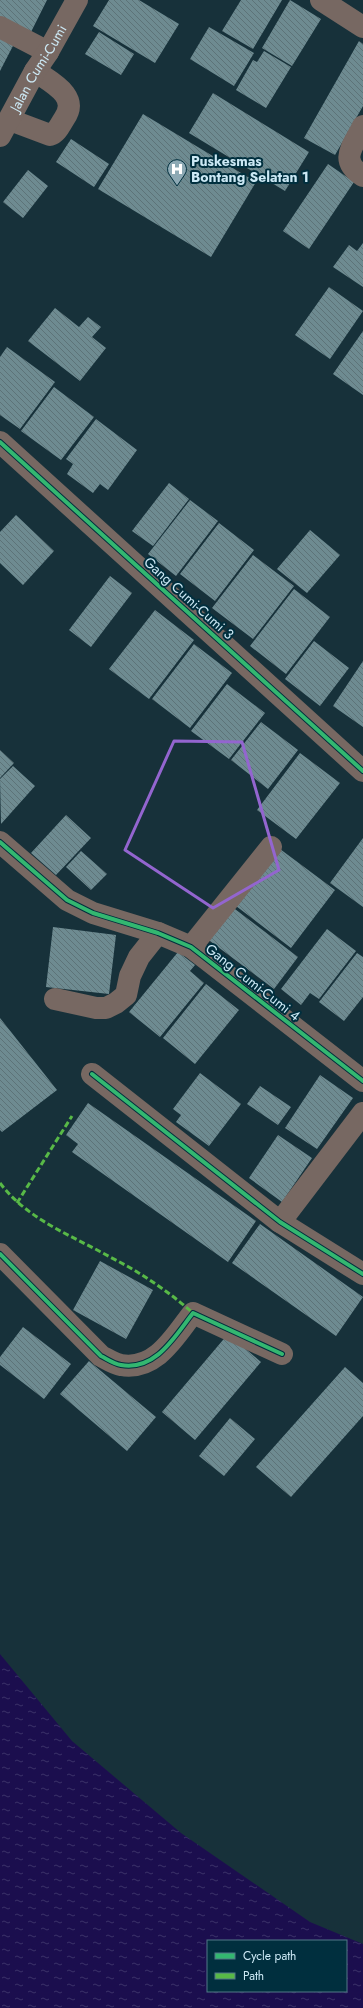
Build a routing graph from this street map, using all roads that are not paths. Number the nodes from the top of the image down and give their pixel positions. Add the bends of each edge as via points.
1 (77, 0) edge
2 (321, 0) edge
3 (0, 27) edge
4 (363, 27) edge
5 (48, 52) junction
6 (35, 70) junction
7 (363, 126) edge
8 (5, 128) edge
9 (363, 176) edge
10 (0, 442) edge
11 (363, 771) edge
12 (0, 842) edge
13 (271, 847) dead end
14 (158, 933) junction
15 (191, 947) junction
16 (55, 999) dead end
17 (92, 1074) dead end
18 (363, 1081) edge
19 (363, 1113) edge
20 (280, 1222) junction
21 (0, 1254) edge
22 (363, 1274) edge
23 (282, 1354) dead end

1 - 5 street, Jalan Cumi-Cumi
2 - 4 street
3 - 5 street
5 - 6 street, Jalan Cumi-Cumi
6 - 8 street, Jalan Cumi-Cumi
6 - 8 street via 67,94 70,104 68,113 58,130 50,135
7 - 9 street via 349,156 353,169
10 - 11 street, Gang Cumi-Cumi 3
12 - 14 street, Gang Cumi-Cumi 4 via 67,900 93,913
13 - 15 street
14 - 15 street, Gang Cumi-Cumi 4
14 - 16 street via 139,957 130,976 126,995 116,1004 96,1008
15 - 18 street, Gang Cumi-Cumi 4
17 - 20 street
19 - 20 street
20 - 22 street
21 - 23 street via 101,1356 120,1365 135,1366 149,1361 162,1352 194,1313

